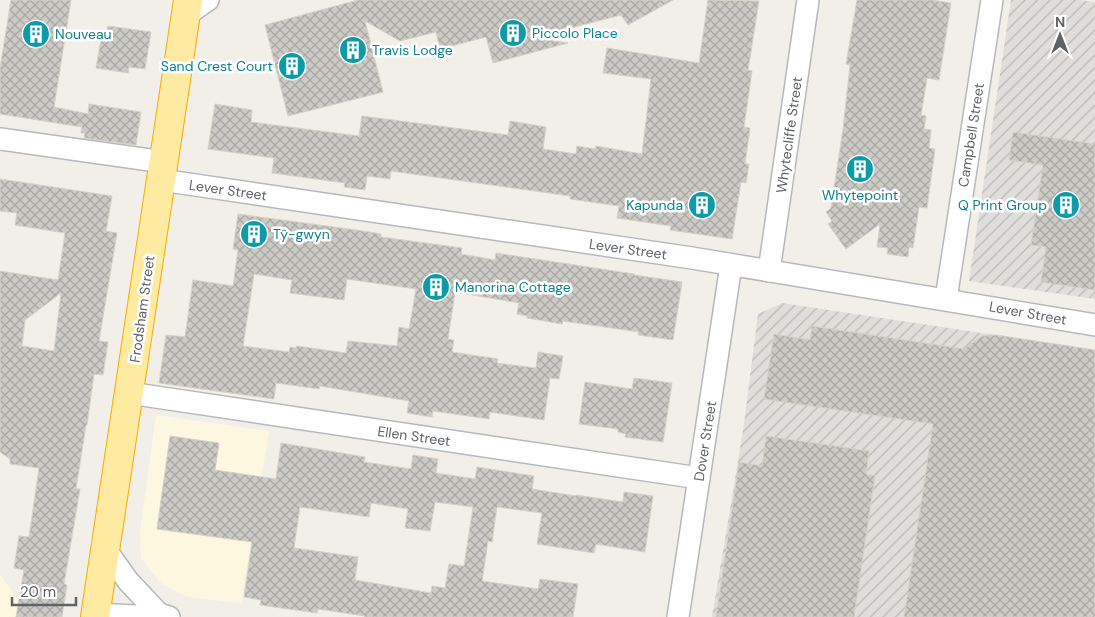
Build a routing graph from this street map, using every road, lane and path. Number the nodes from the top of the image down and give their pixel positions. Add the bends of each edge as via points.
1 (208, 0) edge
2 (808, 0) edge
3 (992, 0) edge
4 (187, 8) edge
5 (0, 139) edge
6 (162, 171) junction
7 (732, 265) junction
8 (769, 271) junction
9 (946, 299) junction
10 (1095, 325) edge
11 (129, 393) junction
12 (699, 478) junction
13 (106, 550) junction
14 (95, 615) edge
15 (164, 615) edge
16 (678, 617) edge

1 - 4 street
2 - 8 street, Whytecliffe Street
3 - 9 street, Campbell Street
4 - 6 highway, Frodsham Street
5 - 6 street, Lever Street via 147,161
6 - 7 street, Lever Street
6 - 11 highway, Frodsham Street
7 - 8 street, Lever Street
7 - 12 street, Dover Street
8 - 9 street, Lever Street
9 - 10 street, Lever Street
11 - 12 street, Ellen Street
11 - 13 highway, Frodsham Street
12 - 16 street, Dover Street
13 - 14 highway, Frodsham Street
13 - 15 street via 128,581
14 - 15 street

